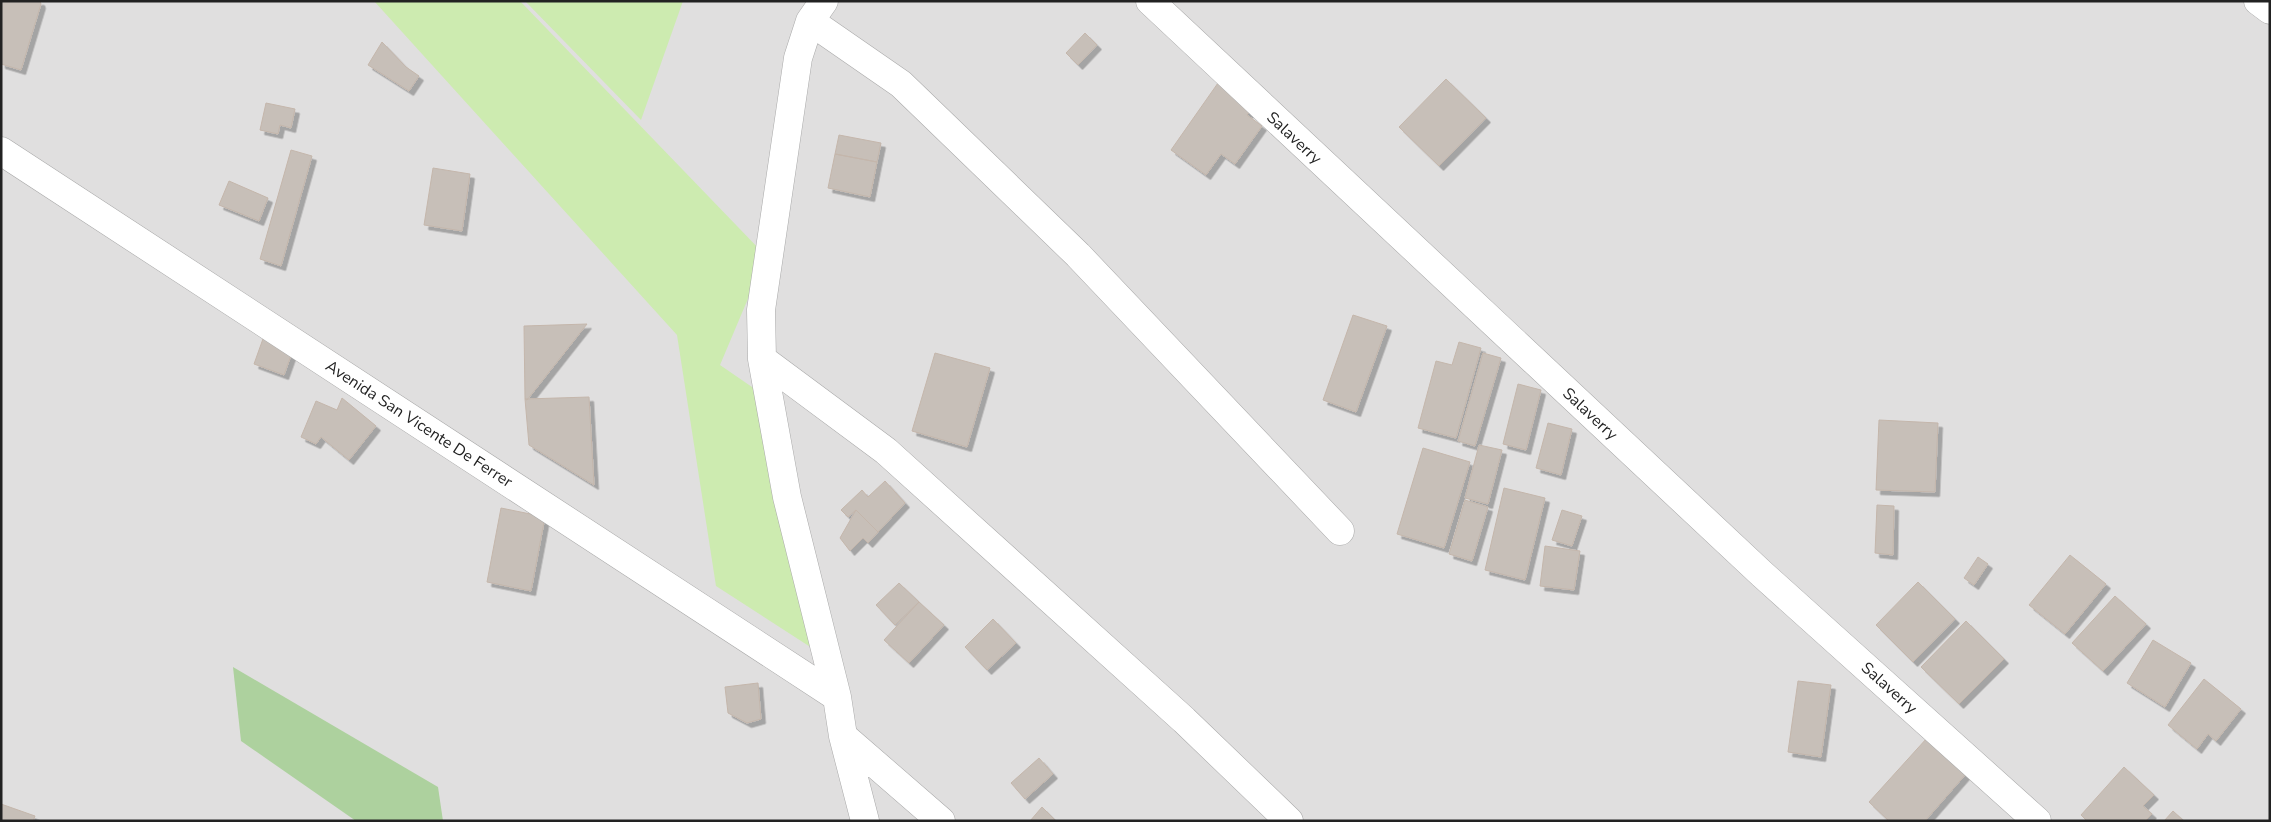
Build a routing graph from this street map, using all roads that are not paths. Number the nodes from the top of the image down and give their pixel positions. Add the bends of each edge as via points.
1 (1150, 1) edge
2 (2258, 1) edge
3 (2270, 10) edge
4 (817, 11) edge
5 (1, 151) edge
6 (762, 359) junction
7 (1340, 530) dead end
8 (837, 697) junction
9 (843, 736) junction
10 (865, 821) edge
11 (941, 821) edge
12 (1290, 821) edge
13 (2037, 821) edge

1 - 13 street, Salaverry via 1762,574
2 - 3 street
4 - 6 street via 798,58 761,310
4 - 7 street via 901,84 1078,255
5 - 8 street, Avenida San Vicente De Ferrer
6 - 8 street via 787,497
6 - 12 street via 886,451 1184,720
8 - 9 street
9 - 10 street
9 - 11 street

